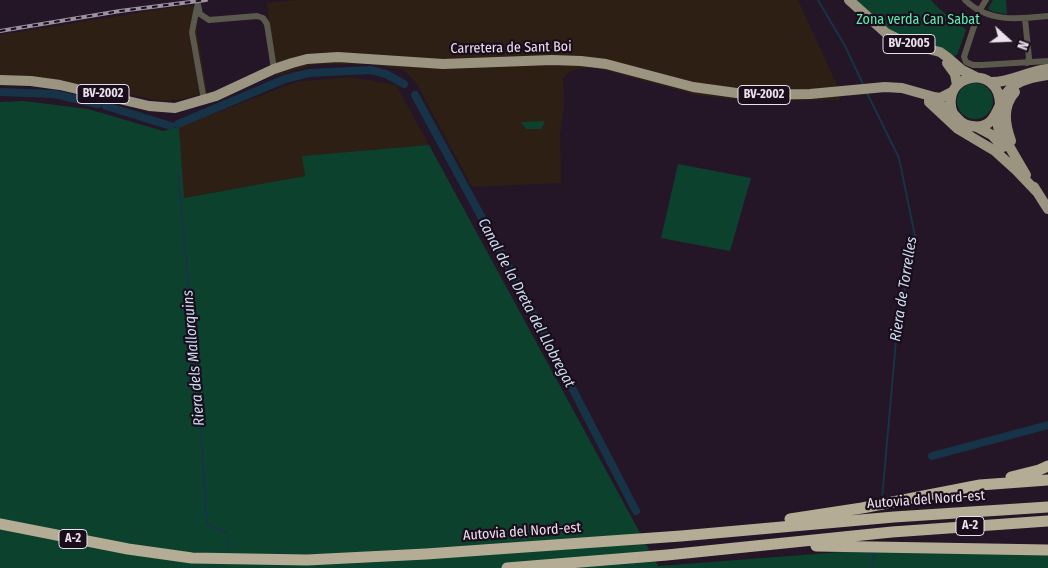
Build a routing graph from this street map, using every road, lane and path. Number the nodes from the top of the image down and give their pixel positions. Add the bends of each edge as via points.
1 (844, 0) edge
2 (849, 0) edge
3 (965, 0) edge
4 (986, 0) edge
5 (197, 3) edge
6 (979, 11) junction
7 (1048, 16) edge
8 (1025, 19) junction
9 (1048, 62) edge
10 (1027, 63) junction
11 (274, 69) junction
12 (1048, 69) edge
13 (1048, 75) edge
14 (976, 77) junction
15 (0, 80) edge
16 (1028, 80) junction
17 (990, 82) junction
18 (896, 87) junction
19 (955, 89) junction
20 (204, 100) junction
21 (927, 100) junction
22 (999, 108) junction
23 (953, 114) junction
24 (977, 127) junction
25 (1022, 168) junction
26 (1037, 192) junction
27 (1048, 209) edge
28 (1048, 466) edge
29 (1048, 480) edge
30 (980, 485) junction
31 (1048, 507) edge
32 (1048, 521) edge
33 (0, 524) edge
34 (746, 529) junction
35 (858, 540) junction
36 (1048, 550) edge
37 (508, 568) edge

1 - 19 main road, BV-2005 via 887,40 946,62 955,74
2 - 14 main road, BV-2005 via 886,33 906,43 940,52
3 - 6 street
4 - 6 street
5 - 11 street via 200,14 209,20 263,18 267,24
5 - 20 street via 192,32
6 - 8 street via 1000,18
6 - 10 street via 964,57 968,64
7 - 8 street
8 - 10 street
9 - 10 street
11 - 18 main road, Carretera de Sant Boi / BV-2002 via 307,59 328,57 450,64 552,60 606,64 679,84 739,94 786,95
11 - 20 main road, BV-2002
12 - 17 main road
13 - 16 main road
14 - 17 main road
14 - 19 main road, BV-2002 via 964,79
15 - 20 main road, BV-2002 via 60,85 159,108 176,108
16 - 22 main road via 1013,86
16 - 25 main road via 1012,96 1005,115 1007,130
17 - 22 main road via 997,89
18 - 19 main road, BV-2002 via 934,98
18 - 21 main road, BV-2002
19 - 23 main road via 950,104
21 - 23 main road, BV-2002
21 - 26 main road via 951,124 995,151
22 - 24 main road via 991,121
22 - 25 main road via 998,127
23 - 24 main road, BV-2002 via 961,122
24 - 25 main road via 997,139
25 - 26 main road
26 - 27 main road
28 - 30 highway
29 - 30 highway
30 - 34 highway
31 - 34 highway, Autovia del Nord-est / A-2
32 - 35 highway, A-2 via 892,532
33 - 34 highway, Autovia del Nord-est / A-2 via 147,553 237,560 426,554
35 - 36 highway via 890,546
35 - 37 highway via 808,546 794,542

